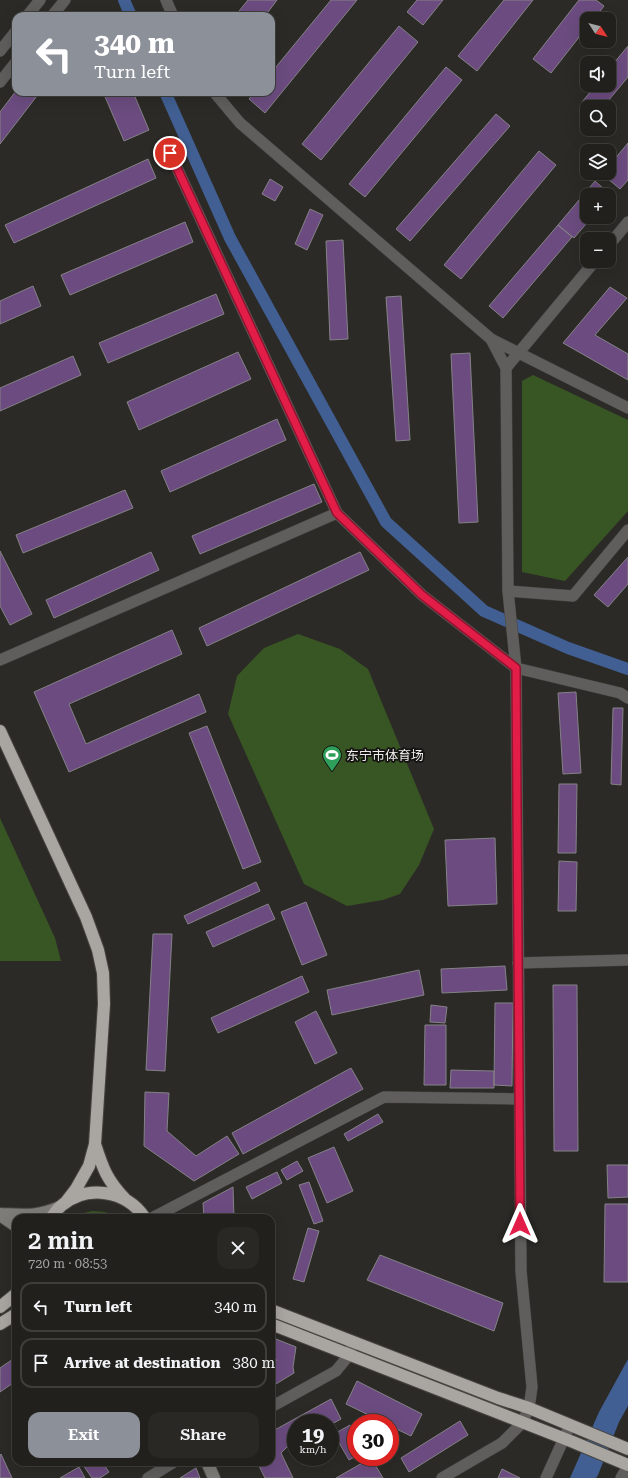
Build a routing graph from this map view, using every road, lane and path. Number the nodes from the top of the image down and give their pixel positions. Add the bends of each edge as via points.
1 (40, 0) edge
2 (65, 0) edge
3 (166, 0) edge
4 (31, 12) edge
5 (55, 12) edge
6 (171, 12) edge
7 (12, 36) edge
8 (0, 51) edge
9 (12, 67) edge
10 (0, 82) edge
11 (217, 96) edge
12 (170, 153) dead end
13 (628, 222) edge
14 (616, 237) edge
15 (589, 268) edge
16 (491, 339) junction
17 (518, 353) junction
18 (506, 368) junction
19 (628, 408) edge
20 (337, 513) junction
21 (628, 530) edge
22 (509, 594) junction
23 (0, 660) edge
24 (516, 668) junction
25 (628, 698) edge
26 (0, 732) edge
27 (628, 960) edge
28 (518, 963) junction
29 (519, 1099) junction
30 (95, 1144) junction
31 (125, 1199) junction
32 (63, 1204) junction
33 (0, 1214) edge
34 (40, 1214) edge
35 (54, 1214) edge
36 (142, 1214) edge
37 (160, 1214) edge
38 (12, 1215) edge
39 (12, 1223) edge
40 (12, 1297) edge
41 (0, 1306) edge
42 (275, 1312) edge
43 (12, 1316) edge
44 (0, 1324) edge
45 (275, 1326) edge
46 (353, 1342) junction
47 (349, 1354) junction
48 (275, 1405) edge
49 (528, 1408) junction
50 (522, 1423) junction
51 (574, 1427) junction
52 (568, 1440) junction
53 (628, 1449) edge
54 (628, 1465) edge
55 (168, 1466) edge
56 (209, 1466) edge
57 (148, 1478) edge
58 (214, 1478) edge
59 (442, 1478) edge
60 (546, 1478) edge
61 (621, 1478) edge

1 - 4 street
2 - 5 street
3 - 6 street
7 - 8 street
9 - 10 street
11 - 16 street via 240,123
12 - 20 street
13 - 14 street
15 - 17 street
16 - 17 street
16 - 18 street
17 - 18 street
17 - 19 street
18 - 22 street
20 - 23 street
20 - 24 street via 422,595
21 - 22 street via 573,596
22 - 24 street
24 - 25 street via 620,693
24 - 28 street
26 - 30 highway via 86,917 98,950 103,973 104,1004
27 - 28 street
28 - 29 street
29 - 37 street via 384,1097
29 - 49 street via 520,1271 532,1387
30 - 31 highway via 101,1165 111,1184
30 - 32 highway via 89,1166 76,1189
31 - 32 highway via 109,1193 92,1192
31 - 36 highway
32 - 34 street
32 - 35 highway
33 - 38 street
33 - 39 street
40 - 41 highway
42 - 46 highway
43 - 44 highway
45 - 47 highway
46 - 47 street
46 - 49 highway
47 - 48 street via 336,1371
47 - 50 highway
49 - 50 street
49 - 51 highway
50 - 52 highway
50 - 59 street via 502,1443
51 - 52 street
51 - 53 highway
52 - 54 highway
52 - 60 street
54 - 61 street
55 - 57 street
56 - 58 street

